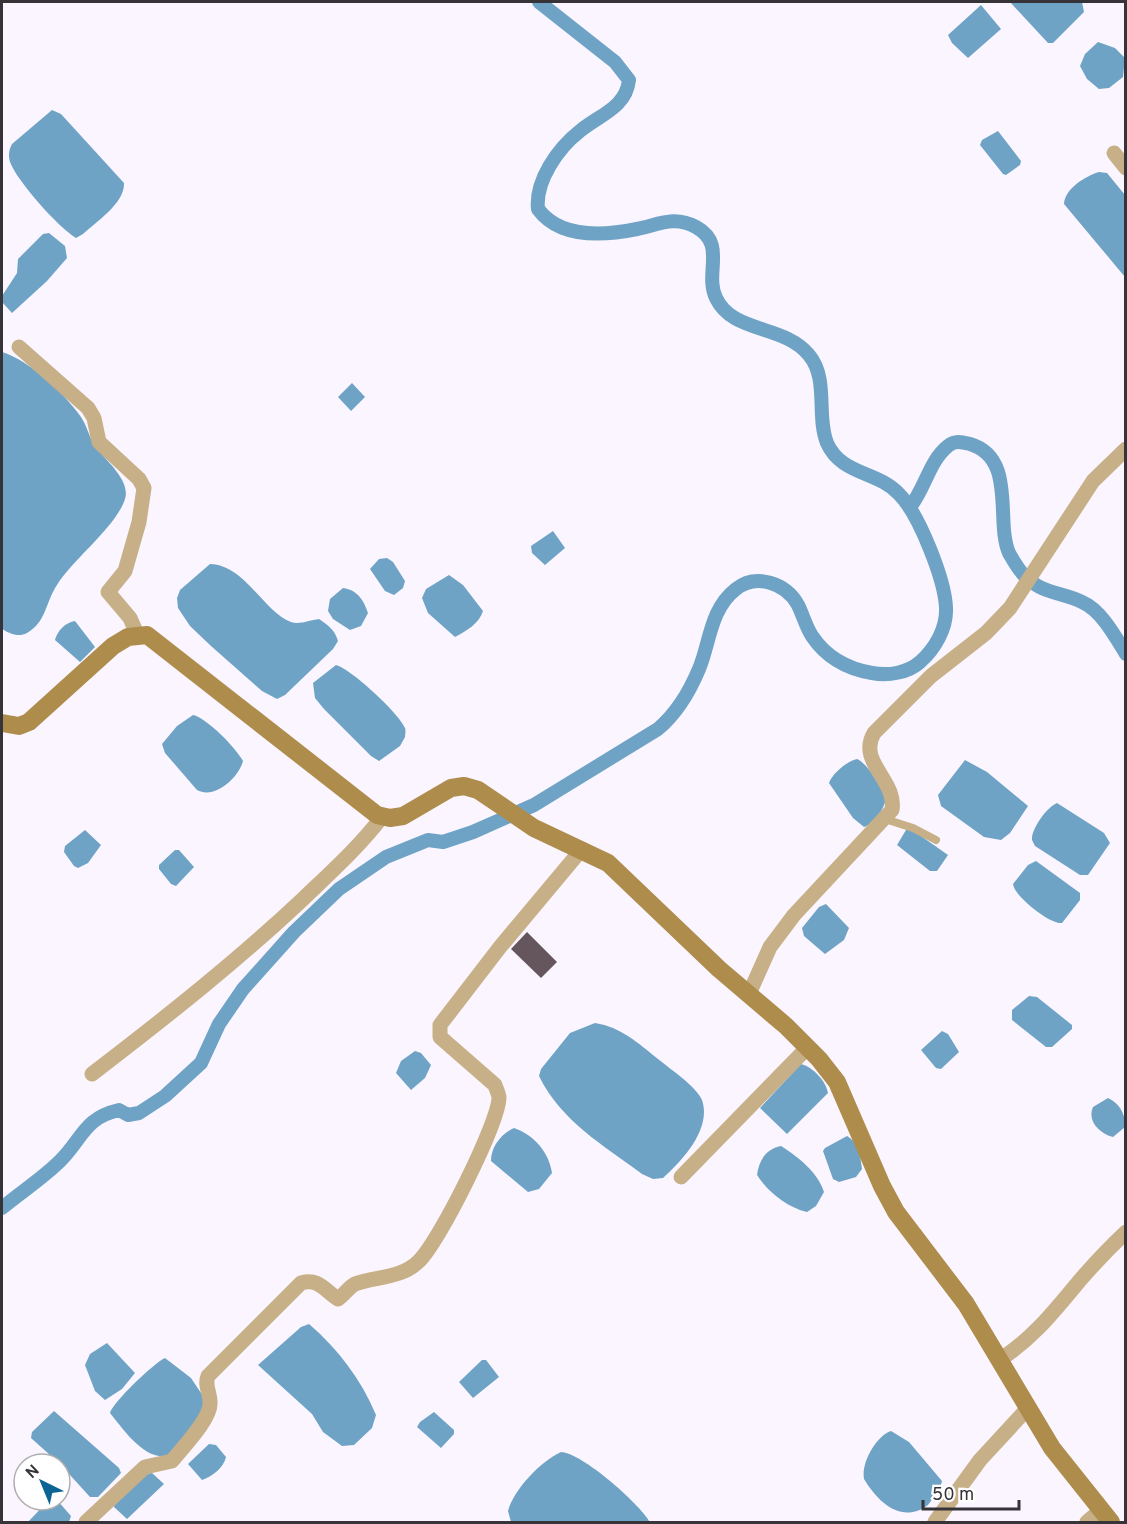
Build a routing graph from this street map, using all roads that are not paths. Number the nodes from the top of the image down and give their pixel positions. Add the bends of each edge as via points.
1 (1114, 153) dead end
2 (1125, 168) edge
3 (19, 347) dead end
4 (1125, 448) edge
5 (137, 634) junction
6 (2, 723) edge
7 (382, 817) junction
8 (885, 819) junction
9 (936, 840) dead end
10 (582, 849) junction
11 (749, 994) junction
12 (808, 1047) junction
13 (92, 1074) dead end
14 (681, 1177) dead end
15 (1125, 1232) edge
16 (999, 1360) junction
17 (1028, 1408) junction
18 (1100, 1518) edge
19 (86, 1522) edge
20 (935, 1522) edge

1 - 2 street
3 - 5 street via 88,408 99,442 144,488 125,571 108,592 130,618
4 - 8 street via 1093,481 1010,608 987,633 931,676 873,733 868,751 894,799
5 - 6 street via 113,646 29,722 19,726
5 - 7 street via 157,640
7 - 10 street via 396,818 451,788 470,787 527,823
7 - 13 street via 356,850 266,933 200,991
8 - 9 lane
8 - 11 street via 794,915 770,947
10 - 11 street via 615,868
10 - 19 street via 441,1025 440,1037 495,1085 499,1096 495,1118 432,1244 418,1262 398,1274 353,1285 338,1299 319,1283 301,1283 208,1376 207,1416 172,1461 145,1467
11 - 12 street
12 - 14 street
12 - 16 street via 837,1082 896,1212 966,1304
15 - 16 street via 1042,1327
16 - 17 street
17 - 18 street
17 - 20 street via 980,1460

